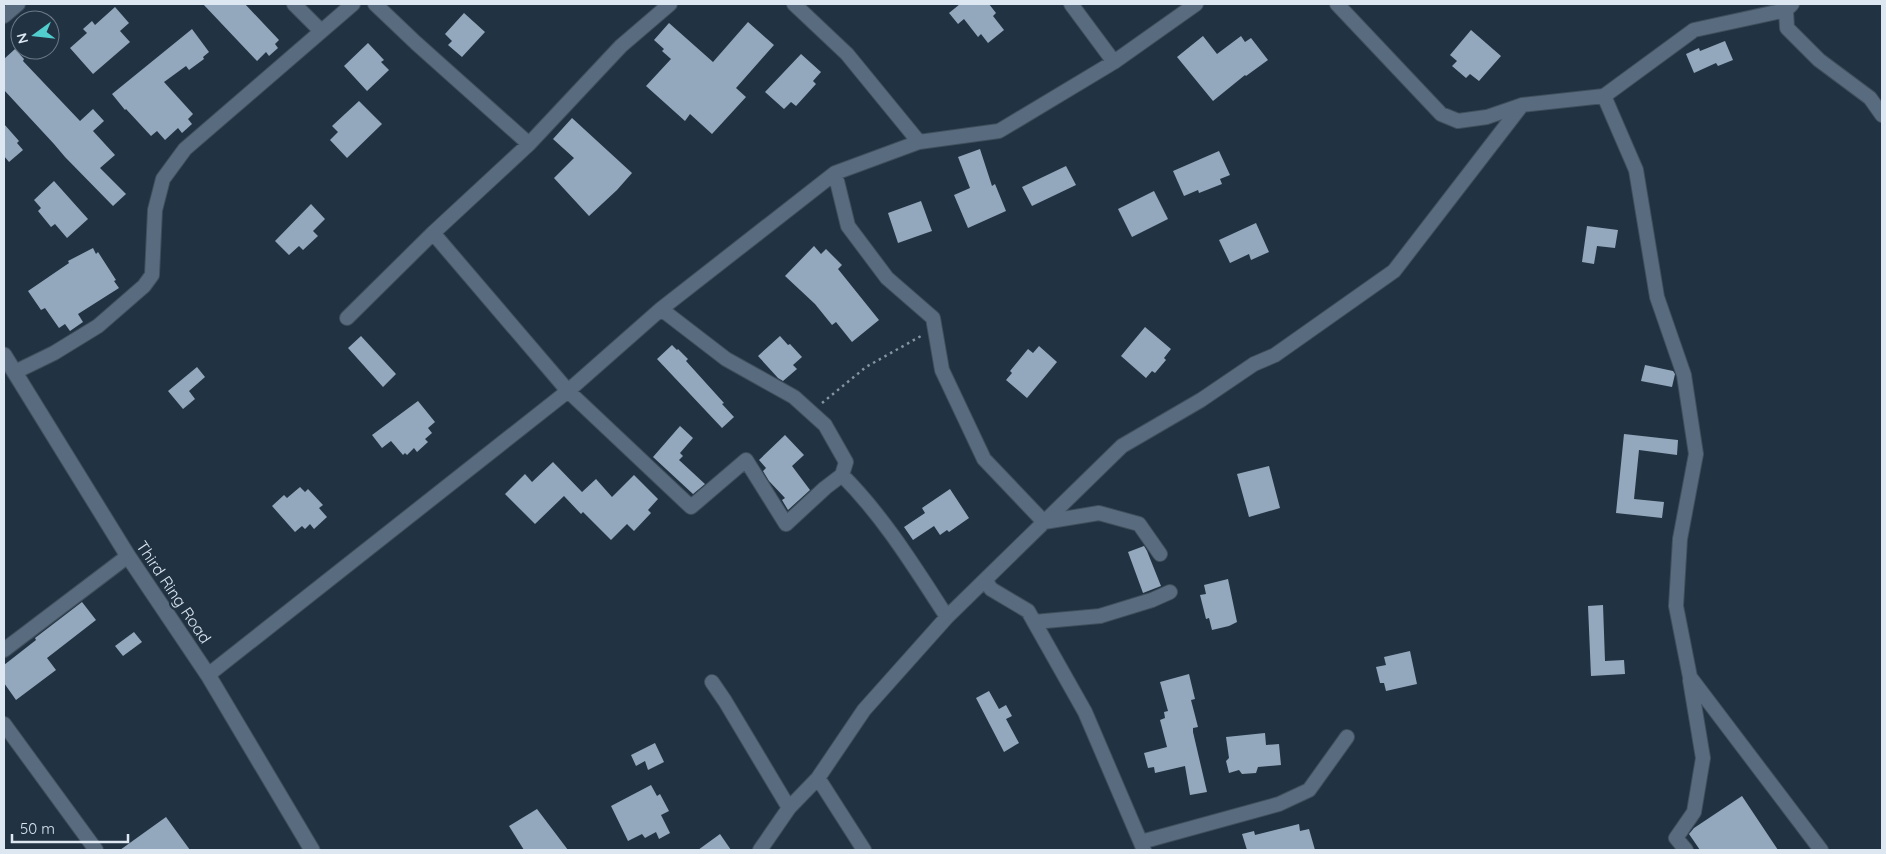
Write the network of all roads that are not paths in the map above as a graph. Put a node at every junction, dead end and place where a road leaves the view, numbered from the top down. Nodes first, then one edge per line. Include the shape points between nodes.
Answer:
1 (18, 4) edge
2 (294, 4) edge
3 (353, 4) edge
4 (375, 4) edge
5 (670, 4) edge
6 (794, 4) edge
7 (1071, 4) edge
8 (1196, 4) edge
9 (1337, 4) edge
10 (1789, 7) edge
11 (4, 16) edge
12 (322, 31) junction
13 (1114, 62) junction
14 (1604, 96) junction
15 (1522, 105) junction
16 (1882, 115) edge
17 (919, 142) junction
18 (529, 144) junction
19 (835, 173) junction
20 (433, 233) junction
21 (661, 309) junction
22 (347, 318) dead end
23 (4, 355) edge
24 (15, 372) junction
25 (568, 391) junction
26 (842, 476) junction
27 (1044, 522) junction
28 (1160, 554) dead end
29 (128, 556) junction
30 (986, 581) junction
31 (1170, 592) dead end
32 (947, 616) junction
33 (1034, 622) junction
34 (4, 650) edge
35 (208, 675) junction
36 (1690, 677) junction
37 (712, 682) dead end
38 (4, 724) edge
39 (1347, 737) dead end
40 (818, 778) junction
41 (789, 808) junction
42 (1143, 846) edge
43 (96, 850) edge
44 (312, 850) edge
45 (760, 850) edge
46 (864, 850) edge
47 (1686, 850) edge
48 (1821, 850) edge

1 - 11 street
2 - 12 street
3 - 12 street
4 - 18 street
5 - 18 street via 621,46
6 - 17 street via 847,54
7 - 13 street
8 - 13 street
9 - 15 street via 1441,114 1458,121 1487,117
10 - 14 street via 1694,30
10 - 16 street via 1787,28 1819,60 1870,98
12 - 24 street via 185,149 163,179 155,210 152,275 144,286 98,326
13 - 17 street via 999,131
14 - 15 street
14 - 36 street via 1636,170 1657,297 1684,375 1696,454 1680,540 1676,606
15 - 27 street via 1394,271 1276,355 1254,364 1201,400 1122,446
17 - 19 street
18 - 20 street
19 - 21 street
19 - 27 street via 848,226 887,278 933,318 942,370 984,459
20 - 22 street
20 - 25 street
21 - 25 street
21 - 26 street via 726,359 794,397 825,425 846,462
23 - 24 street, Third Ring Road
24 - 29 street, Third Ring Road
25 - 26 street via 691,507 746,460 786,524
25 - 35 street
26 - 32 street via 892,534
27 - 28 street via 1099,513 1139,524
27 - 30 street
29 - 34 street
29 - 35 street, Third Ring Road
30 - 32 street
30 - 33 street via 991,589 1028,611
31 - 33 street via 1100,616
32 - 40 street via 864,710
33 - 42 street via 1085,712
35 - 44 street, Third Ring Road
36 - 47 street via 1703,758 1694,812 1676,838
36 - 48 street
37 - 41 street
38 - 43 street
39 - 42 street via 1309,790 1279,804
40 - 41 street
40 - 46 street
41 - 45 street

